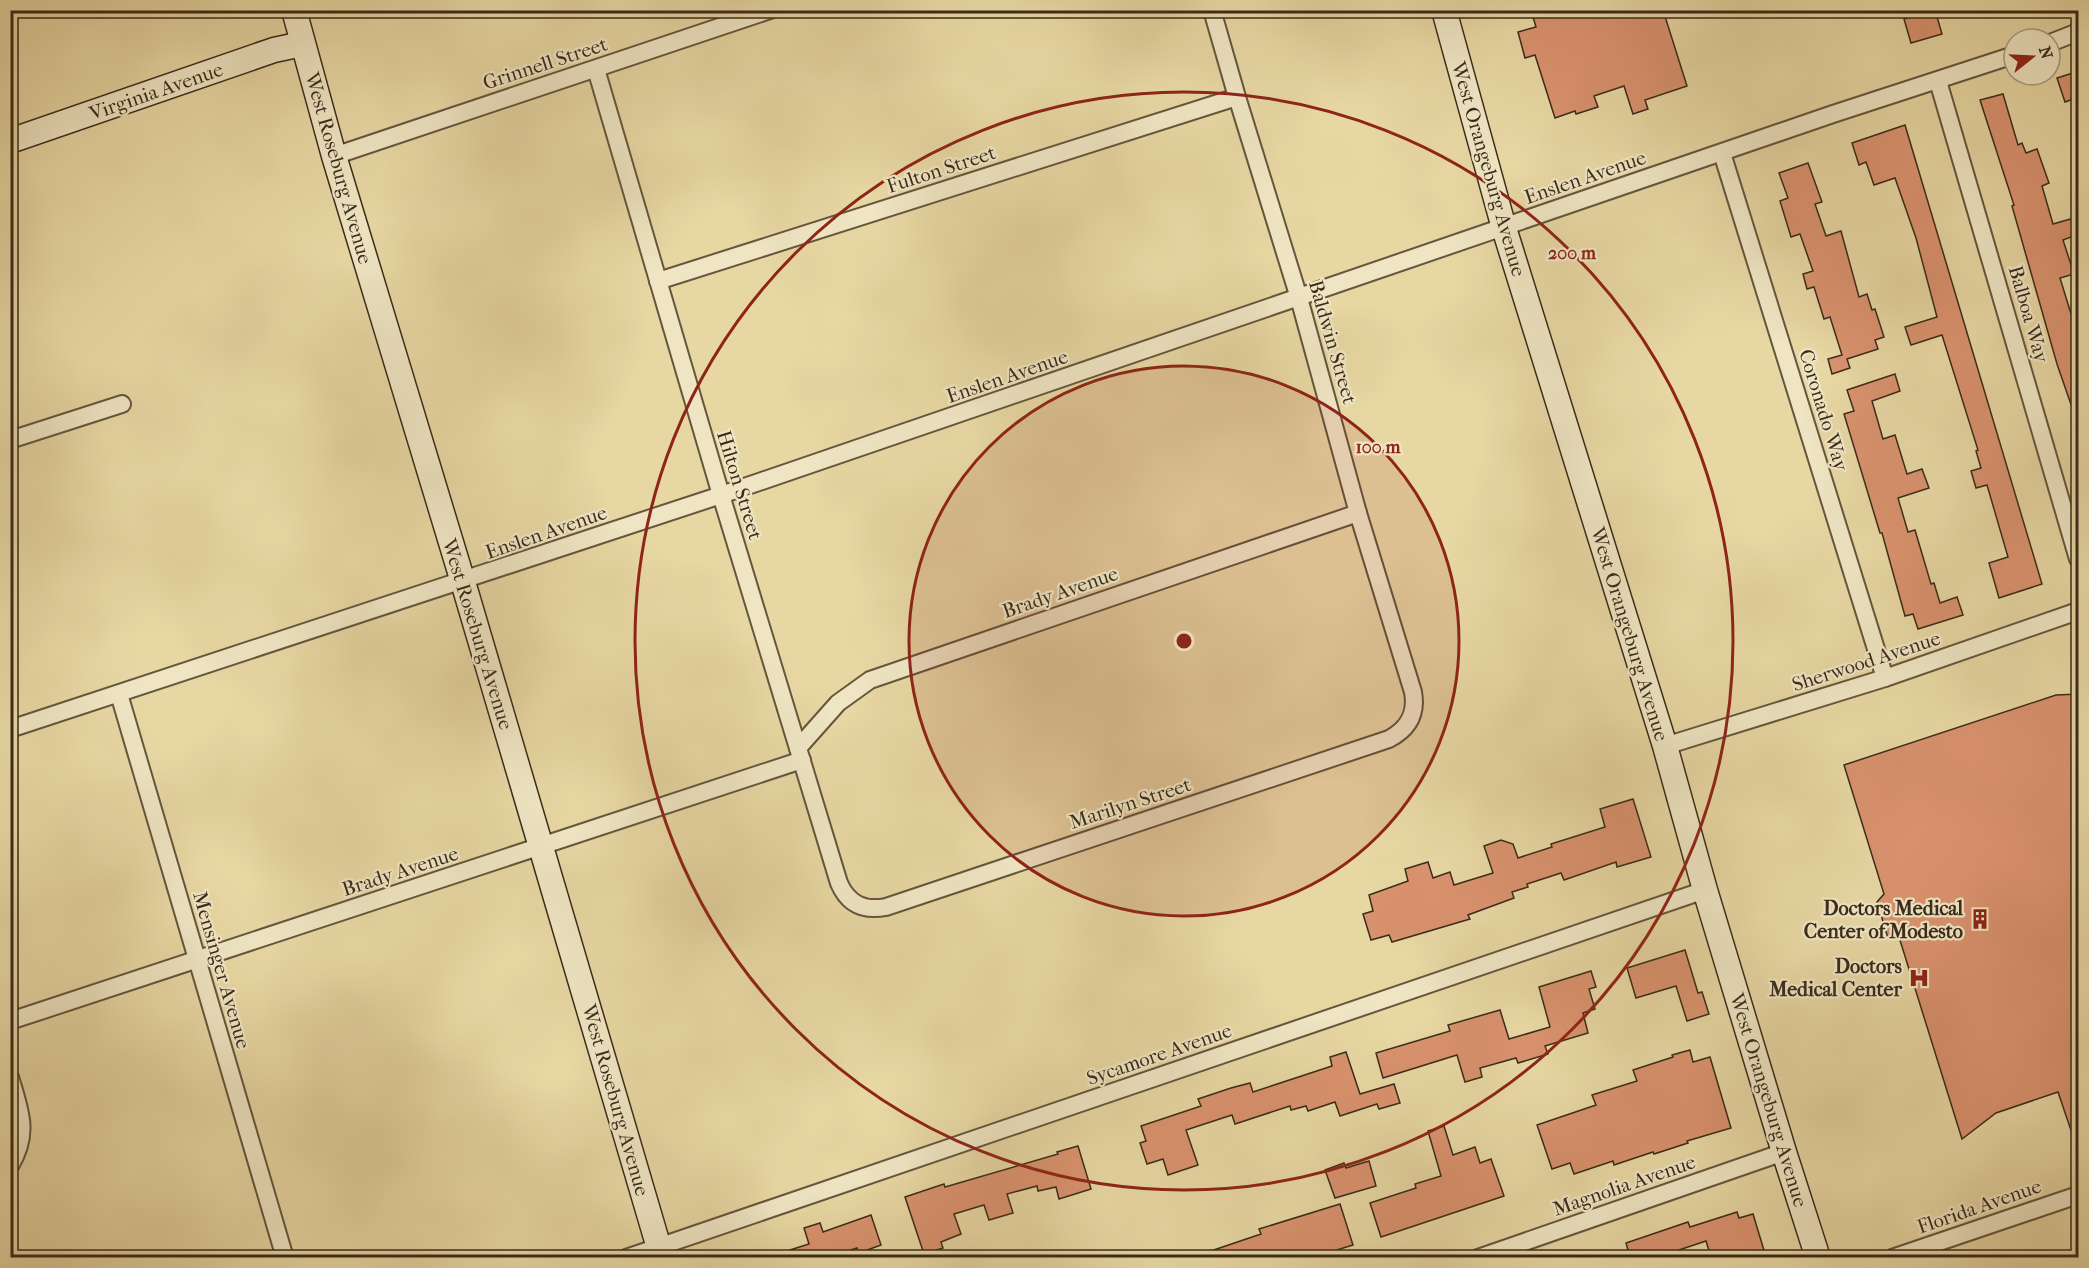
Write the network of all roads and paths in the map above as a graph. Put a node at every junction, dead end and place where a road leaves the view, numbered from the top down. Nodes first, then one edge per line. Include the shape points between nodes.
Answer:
1 (294, 10) edge
2 (770, 10) edge
3 (1212, 10) edge
4 (1444, 10) edge
5 (2079, 32) edge
6 (2062, 38) edge
7 (302, 44) junction
8 (2002, 59) edge
9 (596, 69) junction
10 (1938, 81) junction
11 (1237, 97) junction
12 (10, 141) edge
13 (1722, 153) junction
14 (334, 156) junction
15 (1504, 228) junction
16 (658, 281) junction
17 (1299, 298) junction
18 (122, 404) dead end
19 (10, 440) edge
20 (721, 495) junction
21 (1358, 513) junction
22 (2079, 559) edge
23 (463, 582) junction
24 (2079, 611) edge
25 (1885, 678) junction
26 (119, 694) junction
27 (1411, 721) joint
28 (10, 729) edge
29 (1665, 746) junction
30 (800, 754) junction
31 (541, 848) junction
32 (1706, 890) junction
33 (857, 905) joint
34 (197, 959) junction
35 (10, 1021) edge
36 (10, 1077) edge
37 (1784, 1152) junction
38 (10, 1166) edge
39 (2079, 1195) edge
40 (1523, 1250) edge
41 (661, 1252) edge
42 (285, 1257) edge
43 (626, 1257) edge
44 (1478, 1257) edge
45 (1818, 1257) edge
46 (1892, 1257) edge

1 - 7 street, West Roseburg Avenue
2 - 9 street, Grinnell Street
3 - 11 street, Baldwin Street
4 - 15 street, West Orangeburg Avenue
5 - 6 street
7 - 12 street, Virginia Avenue via 274,50
7 - 14 street, West Roseburg Avenue
8 - 10 street, Enslen Avenue
9 - 14 street, Grinnell Street
9 - 16 street, Hilton Street
10 - 13 street, Enslen Avenue
10 - 22 street, Balboa Way
11 - 16 street, Fulton Street
11 - 17 street, Baldwin Street
13 - 15 street, Enslen Avenue
13 - 25 street, Coronado Way
14 - 23 street, West Roseburg Avenue
15 - 17 street, Enslen Avenue
15 - 29 street, West Orangeburg Avenue
16 - 20 street, Hilton Street
17 - 20 street, Enslen Avenue
17 - 21 street, Baldwin Street
18 - 19 street
20 - 23 street, Enslen Avenue
20 - 30 street, Hilton Street
21 - 27 street, Baldwin Street via 1413,692
21 - 30 street, Brady Avenue via 870,680 838,703
23 - 26 street, Enslen Avenue
23 - 31 street, West Roseburg Avenue
24 - 25 street, Sherwood Avenue
25 - 29 street, Sherwood Avenue
26 - 28 street, Enslen Avenue
26 - 34 street, Mensinger Avenue
27 - 33 street, Marilyn Street via 1389,739 930,892 874,909
29 - 32 street, West Orangeburg Avenue
30 - 31 street, Brady Avenue
30 - 33 street, Hilton Street via 838,883
31 - 34 street, Brady Avenue
31 - 41 street, West Roseburg Avenue
32 - 37 street, West Orangeburg Avenue
32 - 41 street, Sycamore Avenue
34 - 35 street, Brady Avenue
34 - 42 street, Mensinger Avenue
36 - 38 street via 23,1127 18,1153
37 - 40 street, Magnolia Avenue
37 - 45 street, West Orangeburg Avenue
39 - 46 street, Florida Avenue
40 - 44 street, Magnolia Avenue
41 - 43 street, Sycamore Avenue

